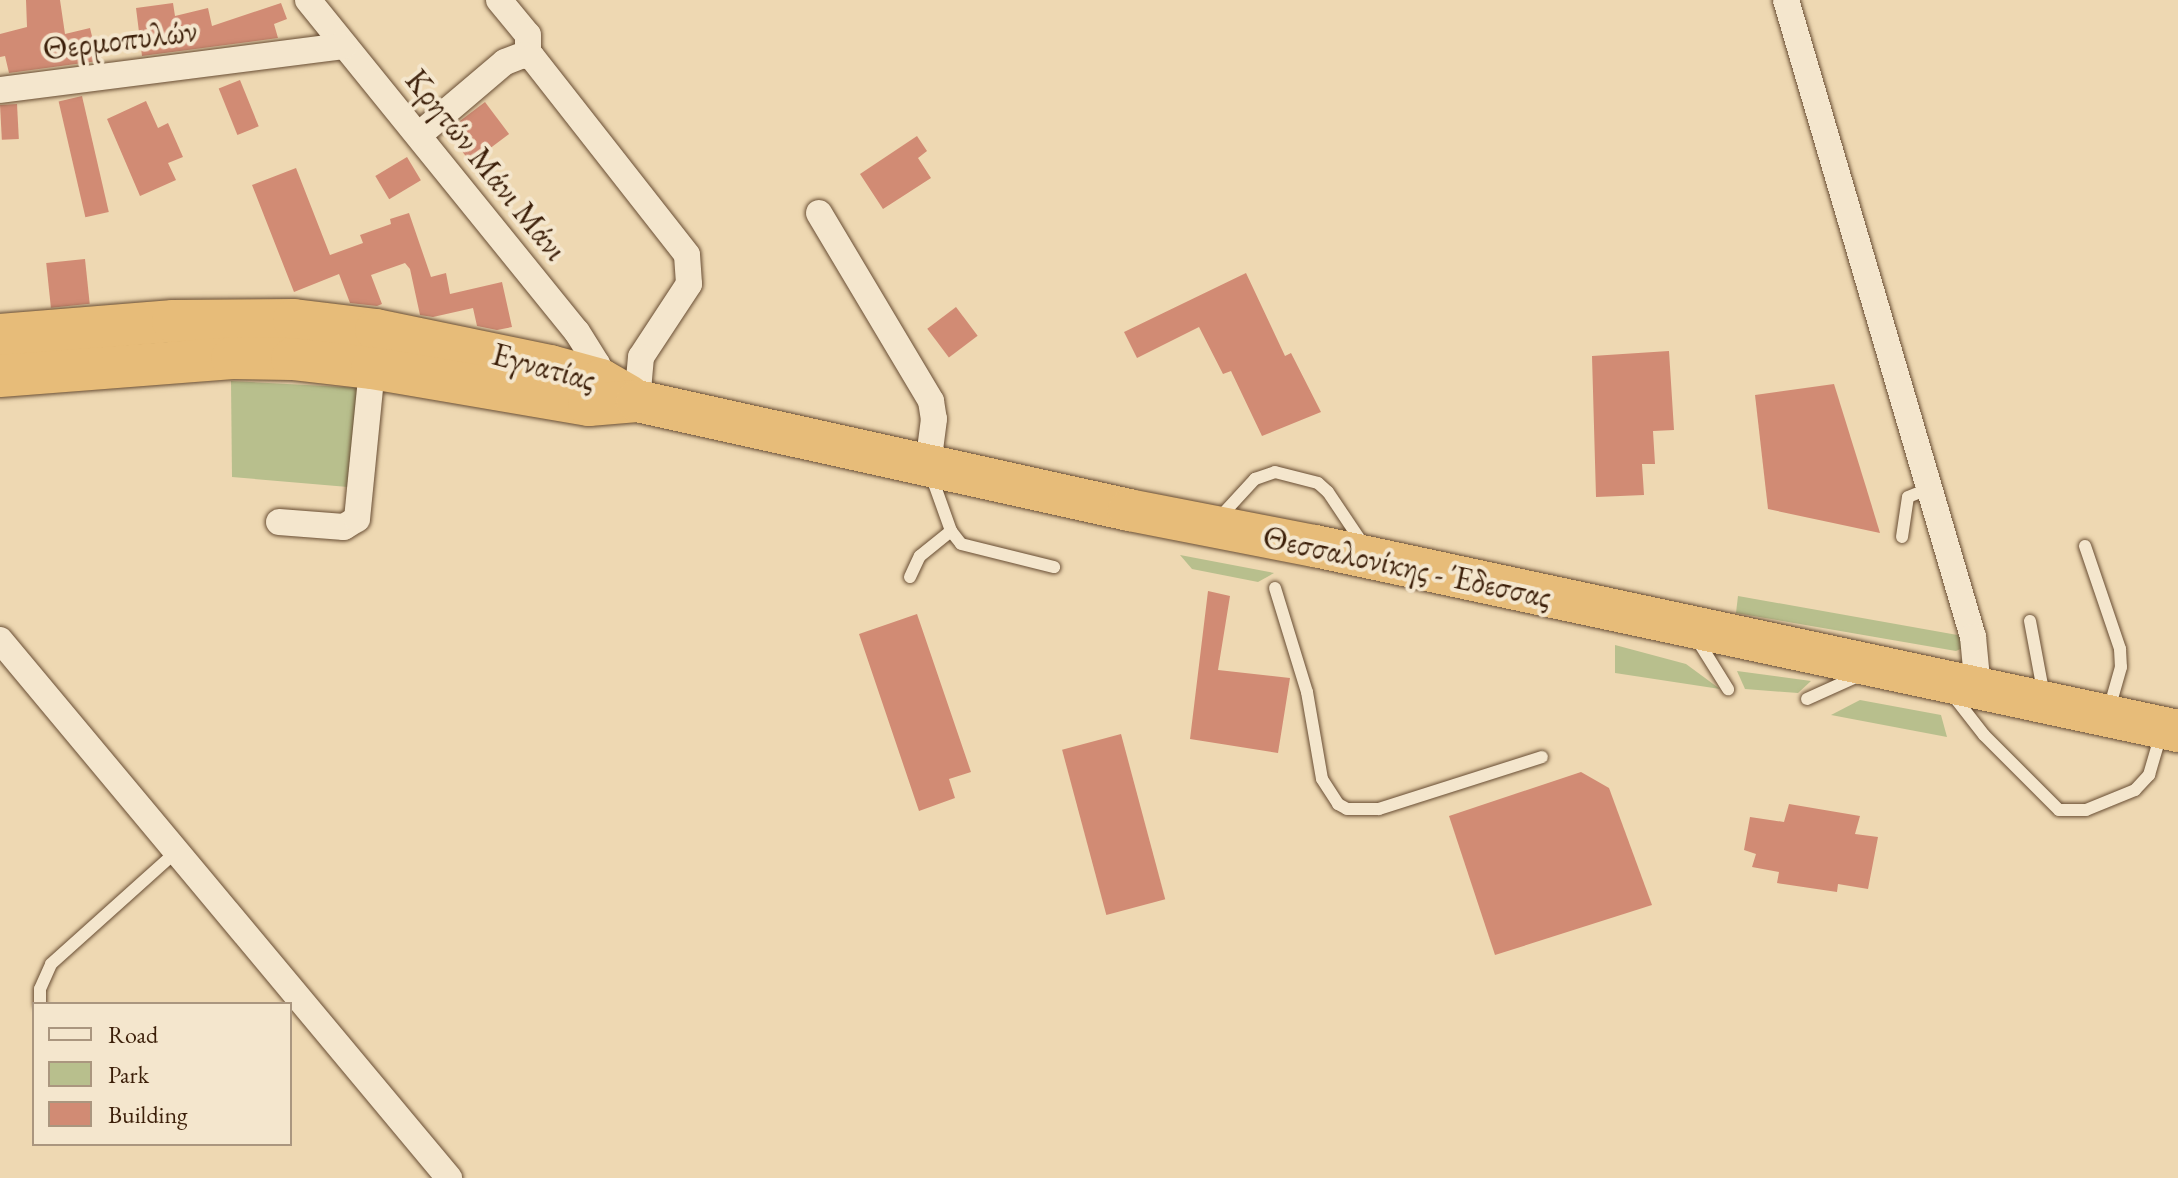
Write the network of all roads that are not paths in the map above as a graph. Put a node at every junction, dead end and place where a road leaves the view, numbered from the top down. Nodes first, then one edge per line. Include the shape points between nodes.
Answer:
1 (308, 0) edge
2 (499, 0) edge
3 (1786, 0) edge
4 (344, 46) junction
5 (528, 56) junction
6 (0, 90) edge
7 (420, 134) junction
8 (819, 213) dead end
9 (564, 315) junction
10 (0, 335) edge
11 (550, 366) junction
12 (372, 368) junction
13 (0, 376) edge
14 (601, 380) junction
15 (637, 401) junction
16 (928, 465) junction
17 (1928, 489) junction
18 (279, 522) dead end
19 (1212, 526) junction
20 (951, 531) junction
21 (1902, 537) dead end
22 (2085, 546) dead end
23 (1374, 559) junction
24 (1054, 567) dead end
25 (910, 577) dead end
26 (1275, 588) dead end
27 (2030, 621) dead end
28 (1689, 628) junction
29 (0, 640) edge
30 (1878, 670) junction
31 (1960, 686) junction
32 (1728, 689) dead end
33 (1807, 699) dead end
34 (2045, 703) junction
35 (2107, 716) junction
36 (2170, 729) edge
37 (1542, 757) dead end
38 (177, 851) junction
39 (40, 1002) edge
40 (449, 1178) edge

1 - 4 street, Κρητών Μάνι Μάνι
2 - 5 street via 528,35
3 - 17 street
4 - 6 street, Θερμοπυλών
4 - 7 street, Κρητών Μάνι Μάνι
5 - 7 street via 505,62
5 - 15 street via 687,255 689,284 641,357
7 - 9 street, Κρητών Μάνι Μάνι
8 - 16 street via 931,401
9 - 11 street
9 - 14 street, Κρητών Μάνι Μάνι via 597,364
10 - 11 highway, Εγνατίας via 173,321 294,320 376,330
11 - 14 highway, Εγνατίας
12 - 13 highway, Εγνατίας via 232,358
12 - 15 highway, Εγνατίας via 589,405
12 - 18 street via 357,519 344,527
14 - 15 highway, Εγνατίας
15 - 16 highway, Θεσσαλονίκης - Έδεσσας
16 - 19 highway, Θεσσαλονίκης - Έδεσσας
16 - 20 lane
17 - 21 lane via 1908,497
17 - 31 street via 1976,650
19 - 23 highway, Θεσσαλονίκης - Έδεσσας
19 - 23 lane via 1255,479 1275,472 1318,483
20 - 24 lane via 961,544
20 - 25 lane via 920,556
22 - 35 lane via 2120,649 2121,667
23 - 28 highway, Θεσσαλονίκης - Έδεσσας
26 - 37 lane via 1307,692 1322,779 1338,804 1360,811 1379,809
27 - 34 lane
28 - 30 highway, Θεσσαλονίκης - Έδεσσας
28 - 32 lane
29 - 38 street
30 - 31 highway, Θεσσαλονίκης - Έδεσσας
30 - 33 lane
31 - 34 highway, Θεσσαλονίκης - Έδεσσας
31 - 36 lane via 1984,735 2059,810 2086,810 2135,790 2149,775
34 - 35 highway, Θεσσαλονίκης - Έδεσσας
35 - 36 highway, Θεσσαλονίκης - Έδεσσας
38 - 39 lane via 51,964
38 - 40 street

